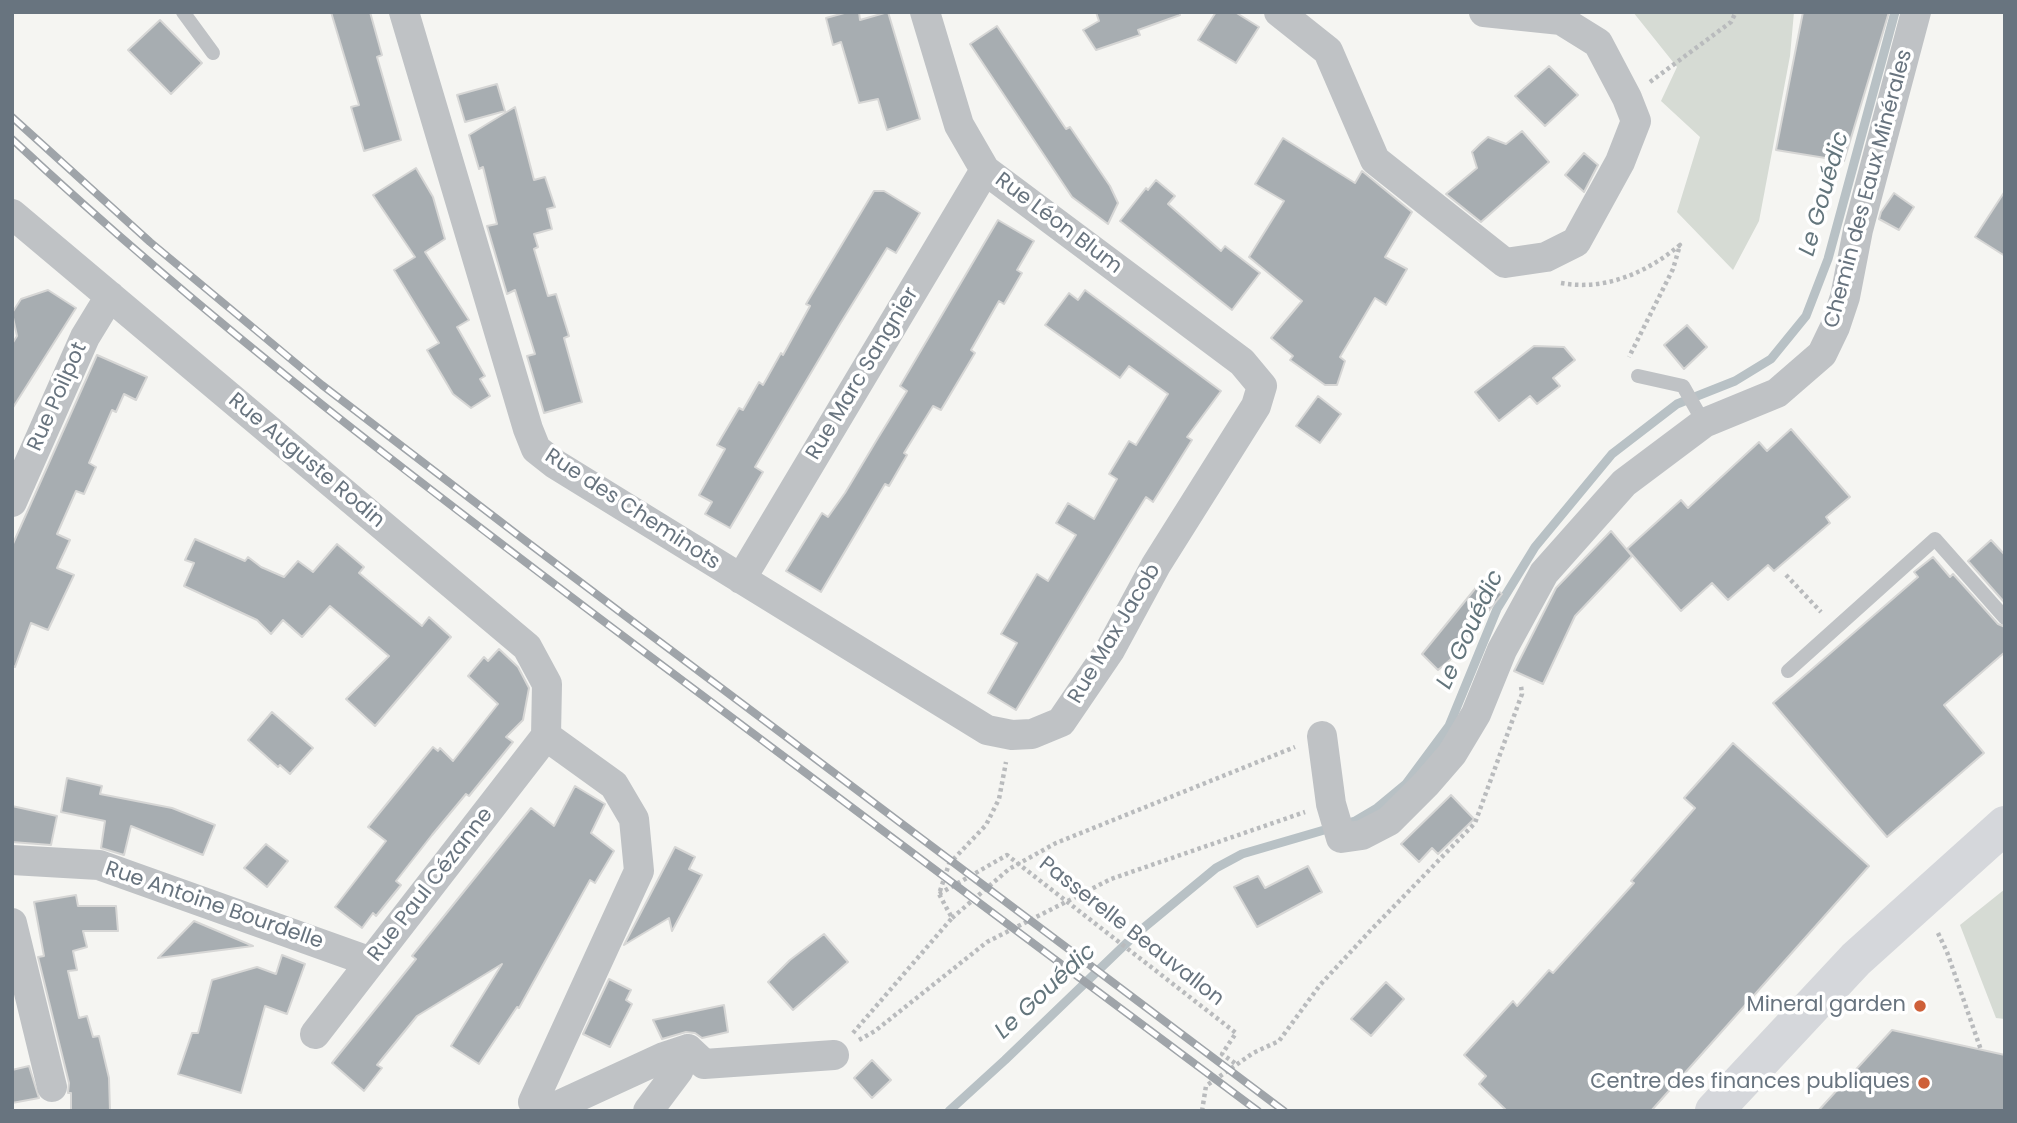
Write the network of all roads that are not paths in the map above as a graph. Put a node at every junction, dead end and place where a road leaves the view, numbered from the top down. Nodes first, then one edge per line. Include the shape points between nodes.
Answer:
1 (183, 12) edge
2 (404, 12) edge
3 (1279, 12) edge
4 (1484, 12) edge
5 (1916, 12) edge
6 (933, 14) edge
7 (214, 54) dead end
8 (985, 170) junction
9 (12, 214) edge
10 (110, 296) junction
11 (1638, 376) road end
12 (1262, 386) joint
13 (1702, 420) junction
14 (12, 502) edge
15 (741, 579) junction
16 (2005, 618) edge
17 (1788, 671) dead end
18 (1012, 735) joint
19 (546, 736) junction
20 (1322, 736) road end
21 (2005, 825) edge
22 (12, 860) edge
23 (12, 923) edge
24 (371, 962) junction
25 (315, 1034) dead end
26 (688, 1049) junction
27 (834, 1055) road end
28 (52, 1087) dead end
29 (648, 1111) edge
30 (1714, 1111) edge

1 - 7 lane
2 - 15 street, Rue des Cheminots via 536,449
3 - 4 street via 1328,51 1376,160 1505,263 1546,257 1576,242 1620,162 1636,121 1598,43 1561,20
5 - 13 street, Chemin des Eaux Minérales via 1858,230 1845,297 1822,354 1777,393
6 - 8 street, Rue Léon Blum via 959,125
8 - 12 street, Rue Léon Blum via 1242,362
8 - 15 street, Rue Marc Sangnier
9 - 10 street, Rue Auguste Rodin
10 - 14 street, Rue Poilpot via 85,337
10 - 19 street, Rue Auguste Rodin via 527,647 547,684
11 - 13 lane via 1683,386
12 - 18 street, Rue Max Jacob via 1256,406 1156,565 1110,650 1061,722 1032,734
13 - 20 street, Chemin des Eaux Minérales via 1625,484 1544,573 1502,650 1476,714 1451,754 1389,821 1362,835 1341,838 1331,805
15 - 18 street, Rue des Cheminots via 986,730
16 - 17 lane via 1935,539
19 - 24 street, Rue Paul Cézanne
19 - 26 street via 614,785 634,819 639,871 533,1102 551,1109
21 - 30 main road via 1856,959
22 - 24 street, Rue Antoine Bourdelle via 99,865
23 - 28 street
24 - 25 street, Rue Paul Cézanne
26 - 27 street via 704,1064
26 - 29 street via 678,1071

